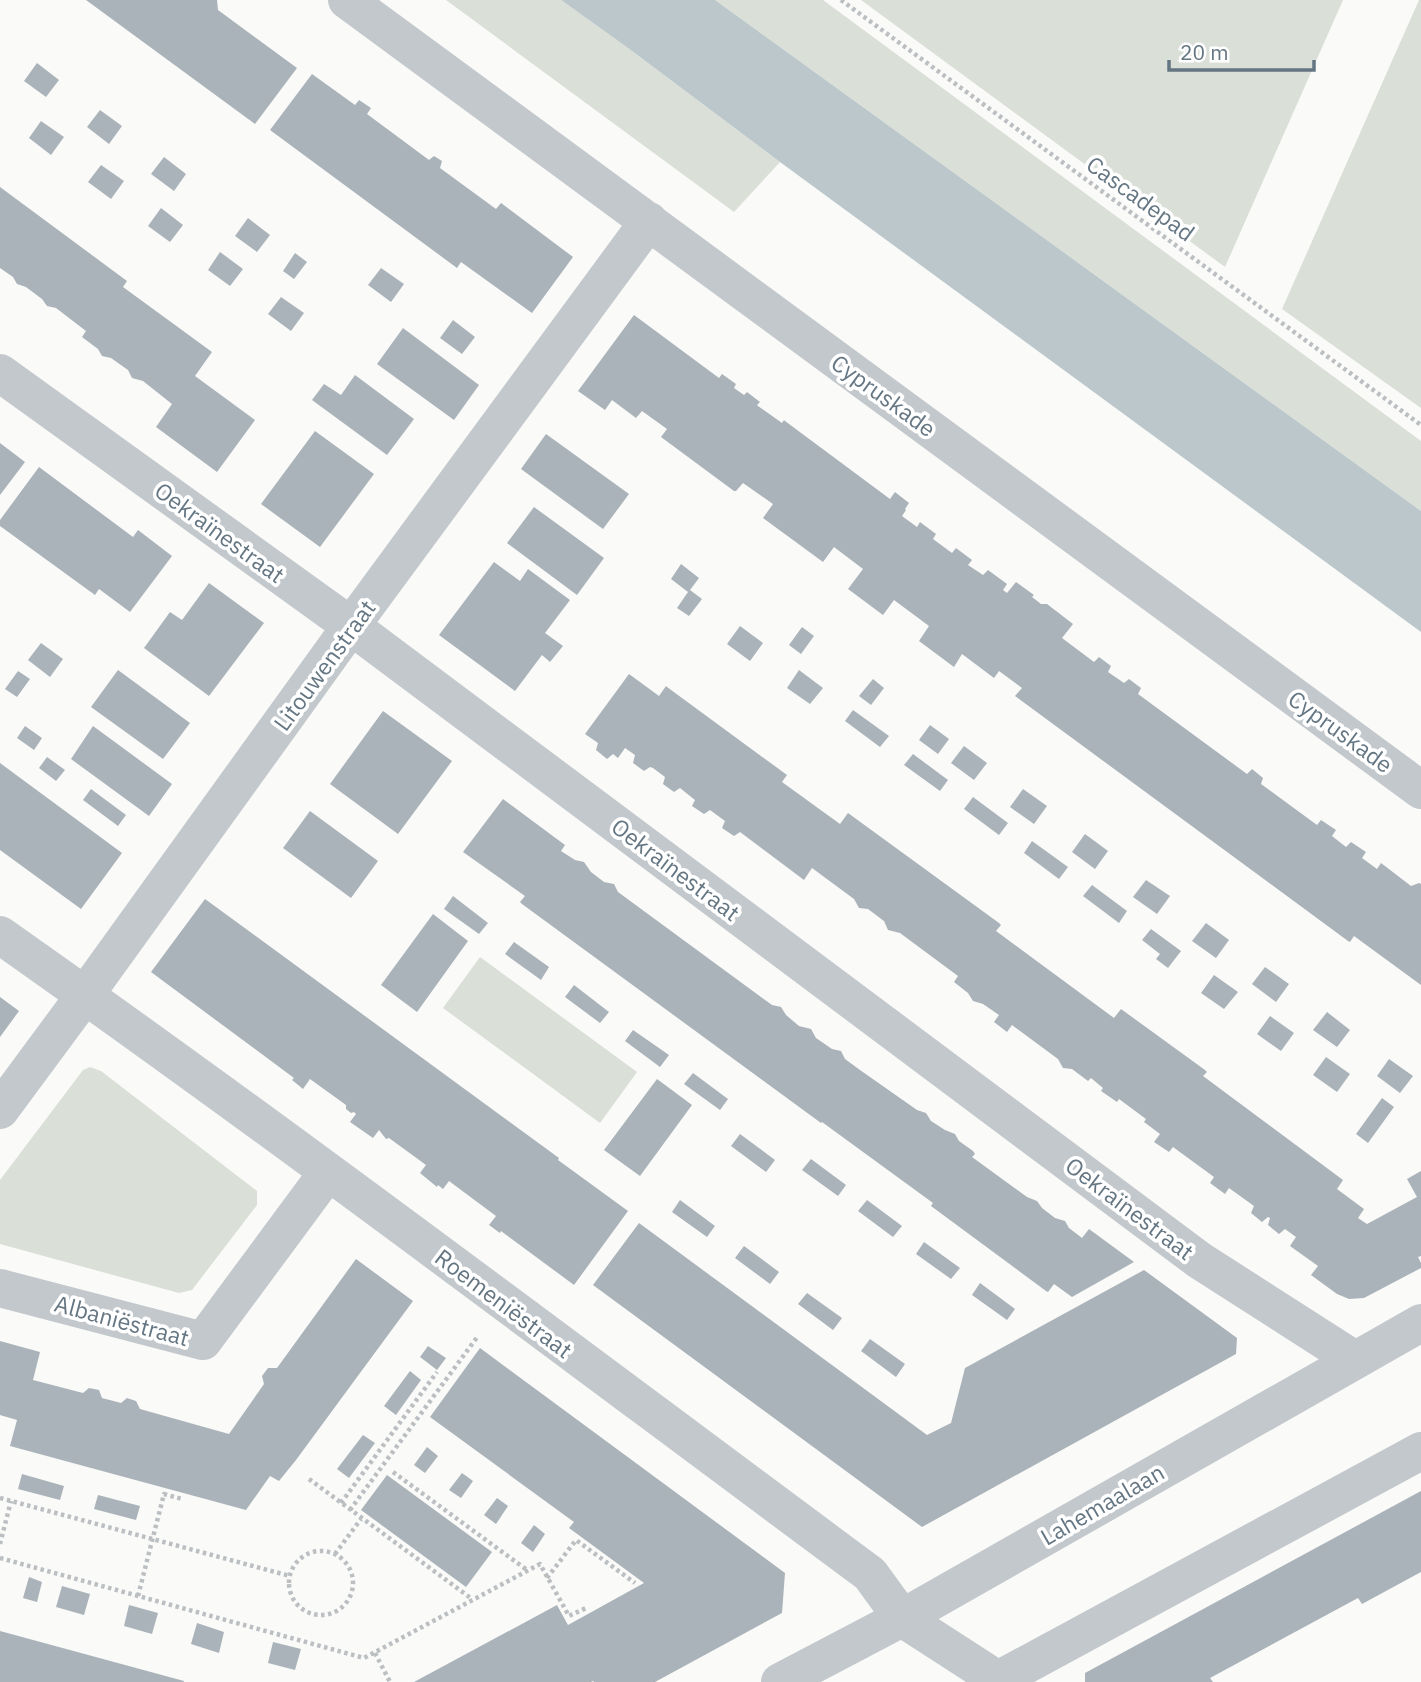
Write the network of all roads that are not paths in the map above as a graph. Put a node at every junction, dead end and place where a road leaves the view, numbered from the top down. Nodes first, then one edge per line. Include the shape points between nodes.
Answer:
1 (347, 0) edge
2 (649, 221) junction
3 (0, 373) edge
4 (351, 626) junction
5 (1421, 790) edge
6 (0, 935) edge
7 (85, 995) junction
8 (0, 1110) edge
9 (328, 1172) junction
10 (0, 1288) edge
11 (1421, 1323) edge
12 (1355, 1360) junction
13 (1421, 1451) edge
14 (902, 1618) junction
15 (999, 1681) edge
16 (780, 1682) edge

1 - 2 street, Cypruskade
2 - 4 street, Litouwenstraat
2 - 5 street, Cypruskade
3 - 4 street, Oekraïnestraat
4 - 7 street, Litouwenstraat
4 - 12 street, Oekraïnestraat via 1199,1260
6 - 7 street, Roemeniëstraat
7 - 8 street, Litouwenstraat
7 - 9 street, Roemeniëstraat
9 - 10 street, Albaniëstraat via 203,1341
9 - 14 street, Roemeniëstraat via 870,1574
11 - 12 street, Lahemaalaan
12 - 14 street, Lahemaalaan
13 - 15 street
14 - 15 street, Roemeniëstraat
14 - 16 street, Lahemaalaan

